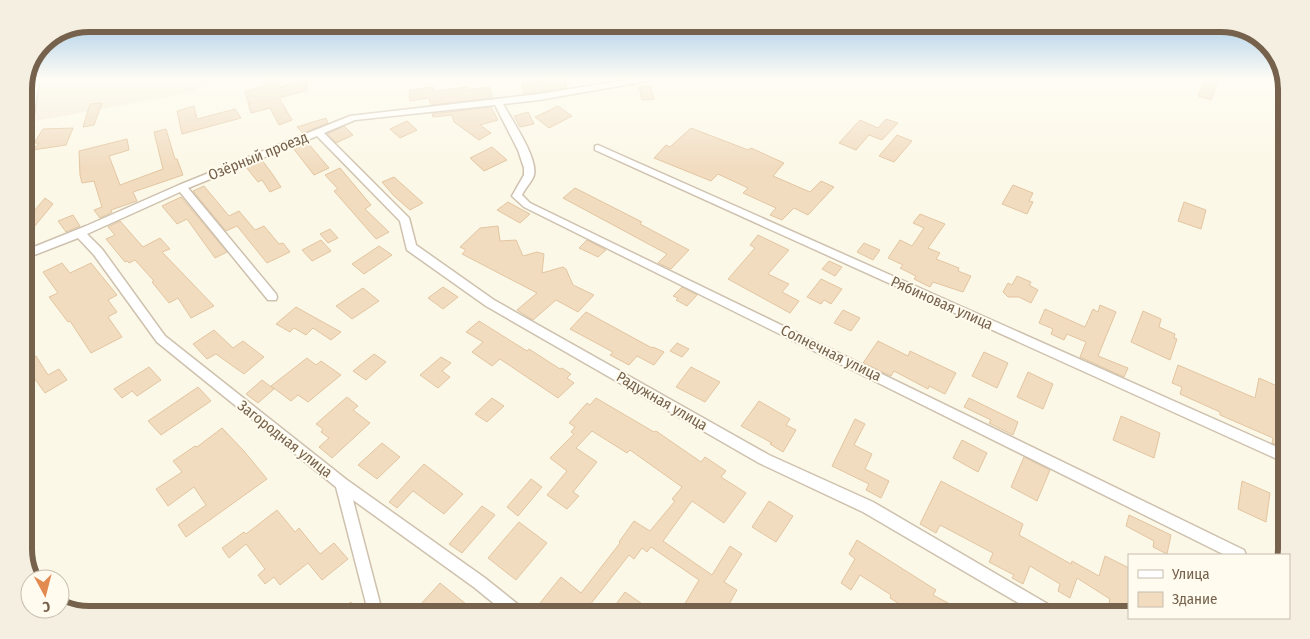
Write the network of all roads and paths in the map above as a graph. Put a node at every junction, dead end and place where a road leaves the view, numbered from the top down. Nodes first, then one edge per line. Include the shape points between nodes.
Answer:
1 (445, 108) edge
2 (501, 108) edge
3 (318, 132) junction
4 (598, 148) dead end
5 (182, 187) junction
6 (80, 232) junction
7 (33, 251) edge
8 (272, 296) dead end
9 (1278, 454) edge
10 (342, 484) junction
11 (1237, 554) edge
12 (374, 606) edge
13 (509, 606) edge
14 (1038, 606) edge

1 - 3 street, Озёрный проезд via 353,118
2 - 11 street, Солнечная улица via 528,163 529,175 519,187 518,196 527,205
3 - 5 street, Озёрный проезд
3 - 14 street, Радужная улица via 405,220 411,247 490,303 764,459 868,507
4 - 9 street, Рябиновая улица
5 - 6 street, Озёрный проезд
5 - 8 street
6 - 7 street, Озёрный проезд
6 - 10 street, Загородная улица via 161,339
10 - 12 street
10 - 13 street, Загородная улица

